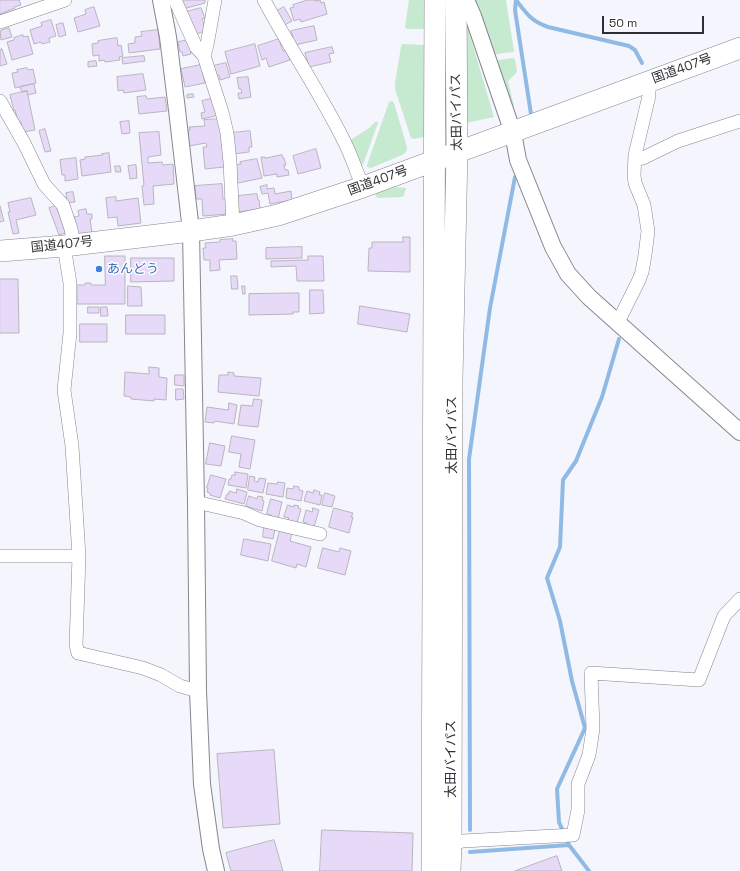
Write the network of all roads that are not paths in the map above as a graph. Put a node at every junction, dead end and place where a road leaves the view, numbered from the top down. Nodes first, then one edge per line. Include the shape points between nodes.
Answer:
1 (65, 0) edge
2 (161, 0) edge
3 (175, 0) edge
4 (215, 0) edge
5 (264, 0) edge
6 (435, 0) edge
7 (456, 0) edge
8 (466, 0) edge
9 (0, 22) edge
10 (740, 48) edge
11 (204, 56) junction
12 (649, 82) junction
13 (0, 101) edge
14 (740, 121) edge
15 (513, 133) junction
16 (457, 152) junction
17 (635, 160) junction
18 (434, 161) junction
19 (363, 187) junction
20 (233, 225) junction
21 (191, 231) junction
22 (69, 245) junction
23 (0, 251) edge
24 (618, 322) junction
25 (740, 432) edge
26 (196, 502) junction
27 (320, 534) dead end
28 (0, 556) edge
29 (78, 556) junction
30 (740, 599) edge
31 (198, 691) junction
32 (451, 844) junction
33 (216, 871) edge
34 (432, 871) edge
35 (450, 871) edge

1 - 9 street
2 - 21 street via 178,110
3 - 11 street via 196,47
4 - 11 street
5 - 19 street via 344,140
6 - 18 highway, 太田バイパス
7 - 16 highway, 太田バイパス
8 - 15 street
10 - 12 highway, 国道407号
11 - 20 street via 227,133
12 - 15 highway, 国道407号
12 - 17 street via 649,96
13 - 22 street via 44,184 63,205 71,229
14 - 17 street via 678,141
15 - 16 highway, 国道407号
15 - 24 street via 518,160 553,247 568,274
16 - 18 highway, 国道407号
16 - 32 highway, 太田バイパス via 452,379
17 - 24 street via 635,183 644,205 648,231 640,280
18 - 19 highway, 国道407号
18 - 34 highway, 太田バイパス
19 - 20 highway, 国道407号 via 278,215
20 - 21 highway, 国道407号
21 - 22 highway, 国道407号
21 - 26 street
22 - 23 highway, 国道407号
22 - 29 street via 70,333 64,390 72,446
24 - 25 street
26 - 27 street
26 - 31 street
28 - 29 street
29 - 31 street via 78,653 143,668 180,686
30 - 32 street via 724,616 699,680 591,673 593,729 589,754 578,784 578,810 573,835 463,840
31 - 33 street via 202,784
32 - 35 highway, 太田バイパス

